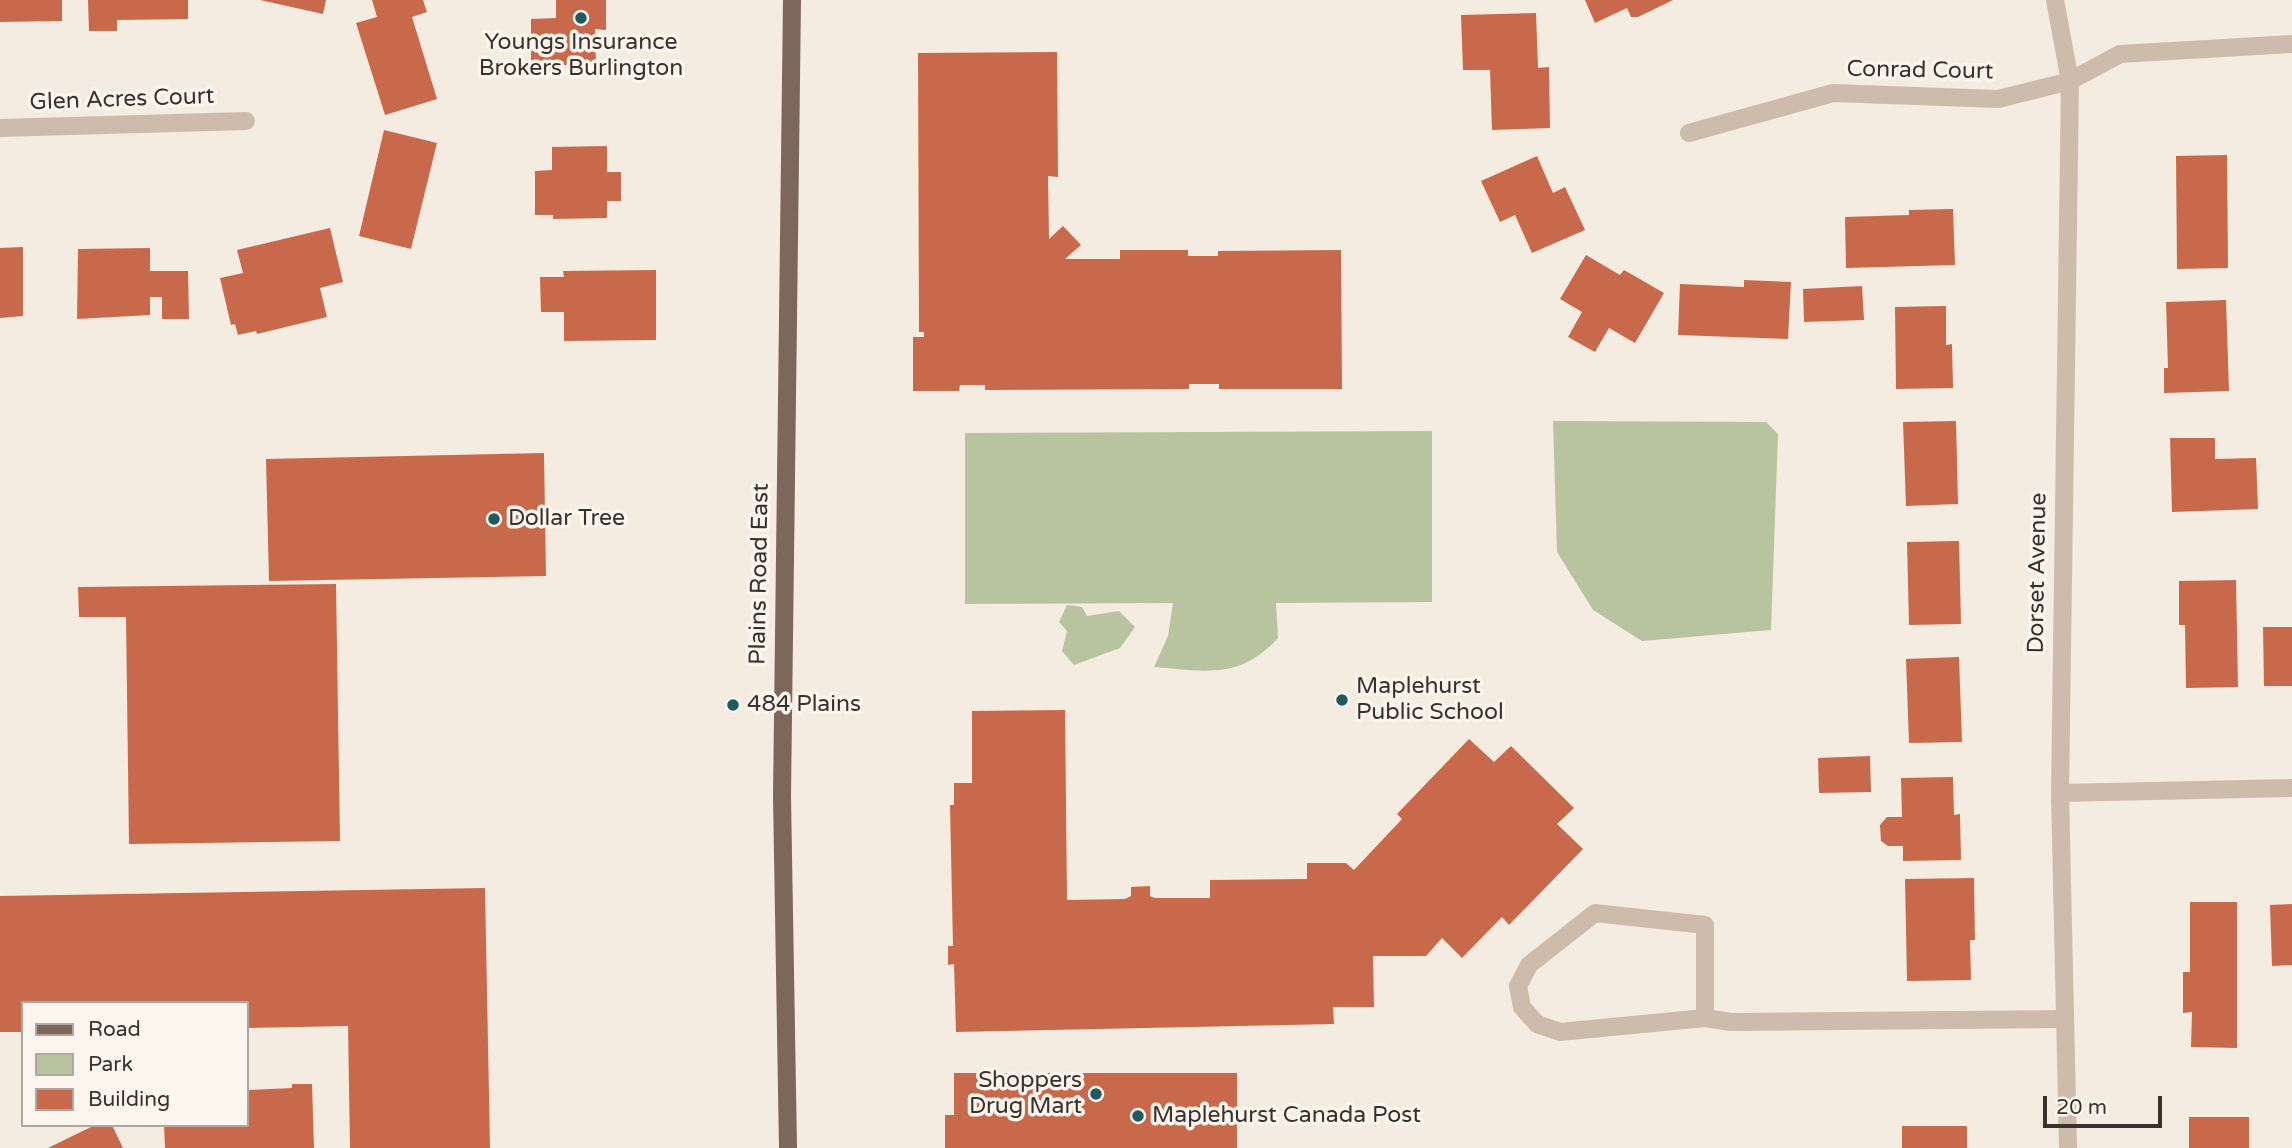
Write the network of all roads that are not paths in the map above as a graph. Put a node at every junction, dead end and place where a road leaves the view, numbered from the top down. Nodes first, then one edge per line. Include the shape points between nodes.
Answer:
1 (792, 0) edge
2 (2055, 0) edge
3 (2292, 44) edge
4 (2070, 81) junction
5 (246, 121) dead end
6 (0, 128) edge
7 (1689, 133) dead end
8 (2292, 788) edge
9 (2060, 793) junction
10 (1705, 1018) junction
11 (2065, 1019) junction
12 (788, 1148) edge
13 (2068, 1148) edge

1 - 12 main road, Plains Road East via 782,782
2 - 4 street, Dorset Avenue
3 - 4 street, Conrad Court via 2120,54
4 - 7 street, Conrad Court via 1998,99 1833,93
4 - 9 street, Dorset Avenue
5 - 6 street, Glen Acres Court
8 - 9 street
9 - 11 street, Dorset Avenue
10 - 10 street via 1705,925 1595,913 1529,965 1518,986 1522,1007 1537,1024 1560,1032
10 - 11 street via 1731,1022
11 - 13 street, Dorset Avenue

